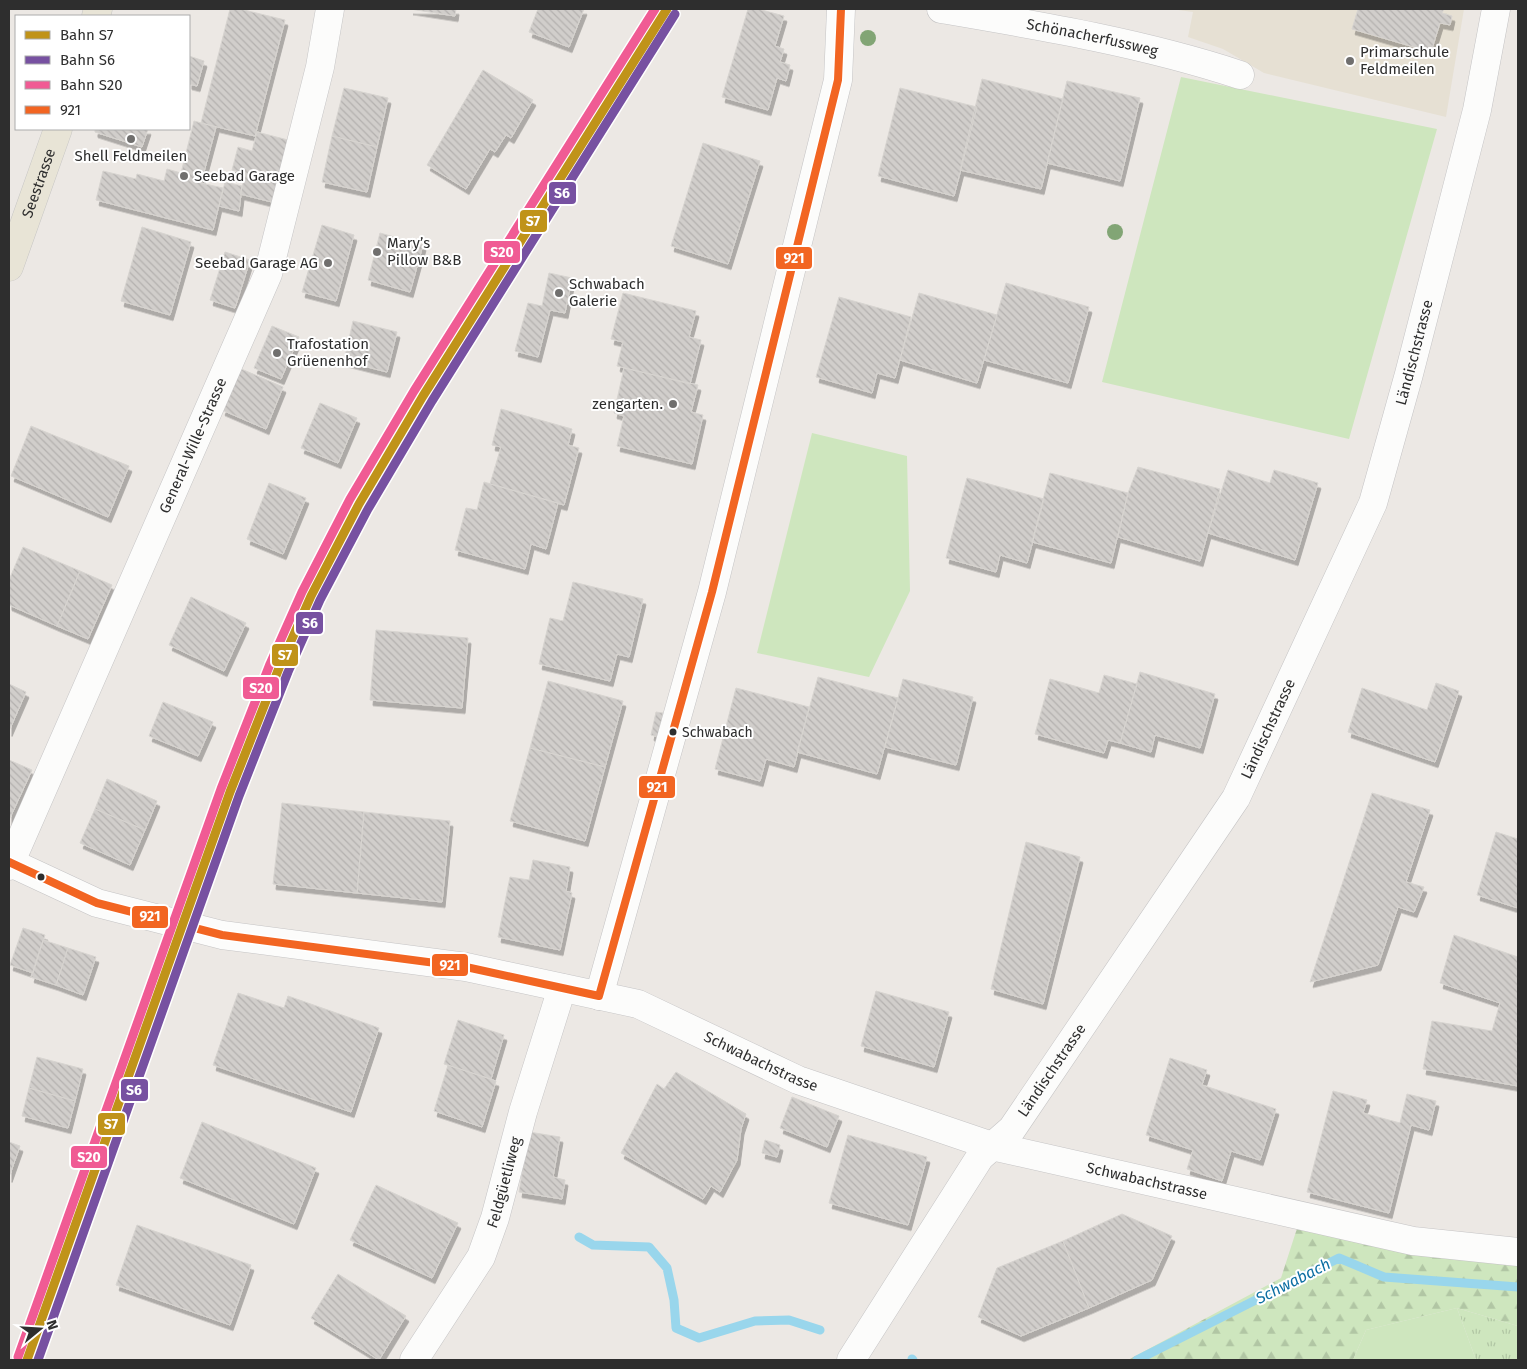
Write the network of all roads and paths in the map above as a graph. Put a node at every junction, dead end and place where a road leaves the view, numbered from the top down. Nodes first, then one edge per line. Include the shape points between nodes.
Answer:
1 (330, 9) edge
2 (842, 9) edge
3 (941, 9) edge
4 (1496, 9) edge
5 (1240, 75) dead end
6 (58, 130) edge
7 (9, 267) edge
8 (9, 864) edge
9 (562, 988) junction
10 (599, 996) junction
11 (992, 1146) junction
12 (1518, 1252) edge
13 (414, 1360) edge
14 (851, 1360) edge

1 - 8 street, General-Wille-Strasse via 320,67 268,274
2 - 10 street via 838,80 827,125 712,592
3 - 5 street, Schönacherfussweg via 1031,24 1197,61
4 - 11 street, Ländischstrasse via 1477,110 1373,504 1236,798 1012,1129
6 - 7 main road, Seestrasse
8 - 9 street, Schwabachstrasse via 98,903 222,935 466,967
9 - 10 street, Schwabachstrasse
9 - 13 street, Feldgüetliweg via 495,1218 480,1257
10 - 11 street, Schwabachstrasse via 638,1004 662,1014 798,1080
11 - 12 street, Schwabachstrasse via 1413,1241
11 - 14 street, Ländischstrasse via 980,1158

